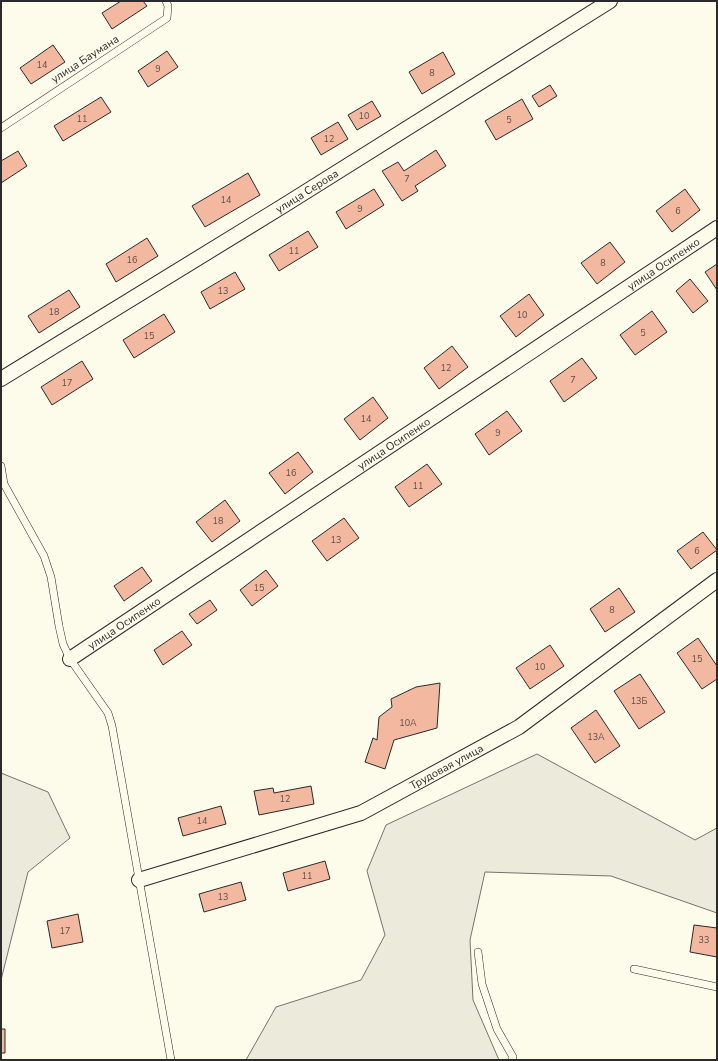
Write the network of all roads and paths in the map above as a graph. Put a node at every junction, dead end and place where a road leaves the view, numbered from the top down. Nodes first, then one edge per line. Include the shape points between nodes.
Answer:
1 (166, 1) edge
2 (610, 1) edge
3 (1, 128) edge
4 (717, 228) edge
5 (1, 379) edge
6 (1, 466) edge
7 (717, 580) edge
8 (70, 659) junction
9 (139, 880) junction
10 (478, 952) dead end
11 (634, 970) dead end
12 (717, 987) edge
13 (171, 1060) edge
14 (512, 1060) edge

1 - 3 lane, улица Баумана via 167,18
2 - 5 street, улица Серова via 290,202
4 - 8 street, улица Осипенко
6 - 8 lane via 4,484 44,556 51,577 63,644
7 - 9 street, Трудовая улица via 519,727 361,813
8 - 9 lane via 108,713
9 - 13 lane
10 - 14 lane via 482,984 497,1029 513,1057
11 - 12 lane

